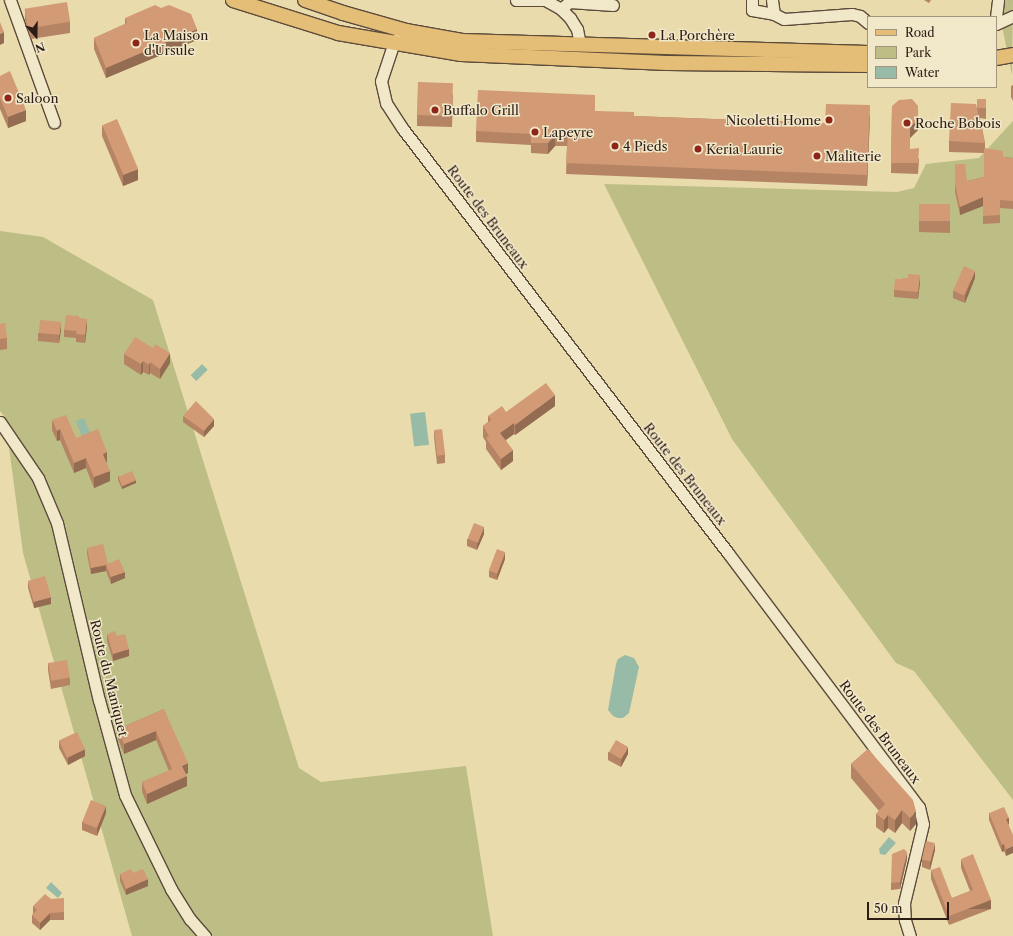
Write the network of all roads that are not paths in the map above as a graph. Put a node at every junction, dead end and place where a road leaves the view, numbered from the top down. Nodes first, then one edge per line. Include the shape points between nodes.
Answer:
1 (10, 0) edge
2 (233, 0) edge
3 (300, 0) edge
4 (516, 0) edge
5 (752, 0) edge
6 (772, 0) edge
7 (998, 0) edge
8 (312, 1) edge
9 (613, 5) dead end
10 (561, 9) junction
11 (774, 14) junction
12 (996, 16) edge
13 (1013, 16) edge
14 (296, 19) junction
15 (867, 22) edge
16 (311, 24) junction
17 (997, 24) edge
18 (406, 31) junction
19 (394, 42) junction
20 (580, 44) junction
21 (867, 53) edge
22 (1013, 56) edge
23 (997, 58) edge
24 (867, 65) edge
25 (54, 122) dead end
26 (0, 422) edge
27 (205, 936) edge
28 (910, 936) edge

1 - 25 street
2 - 14 main road
3 - 14 main road
4 - 10 street via 545,0
5 - 11 street via 752,10
6 - 11 street
7 - 12 street
8 - 16 main road
8 - 18 main road
9 - 10 street via 569,2
10 - 20 street via 577,29
11 - 15 street via 792,20 852,14 860,16
13 - 17 street
14 - 16 main road
16 - 19 main road via 338,32
18 - 19 street
18 - 20 main road via 462,41
19 - 24 main road via 461,54 667,63
19 - 28 street, Route des Bruneaux via 381,81 386,103 403,129 919,807 923,824 904,903 905,920
20 - 21 main road
22 - 23 main road
26 - 27 street, Route du Maniquet via 38,478 57,523 99,700 125,795 171,889 190,919

